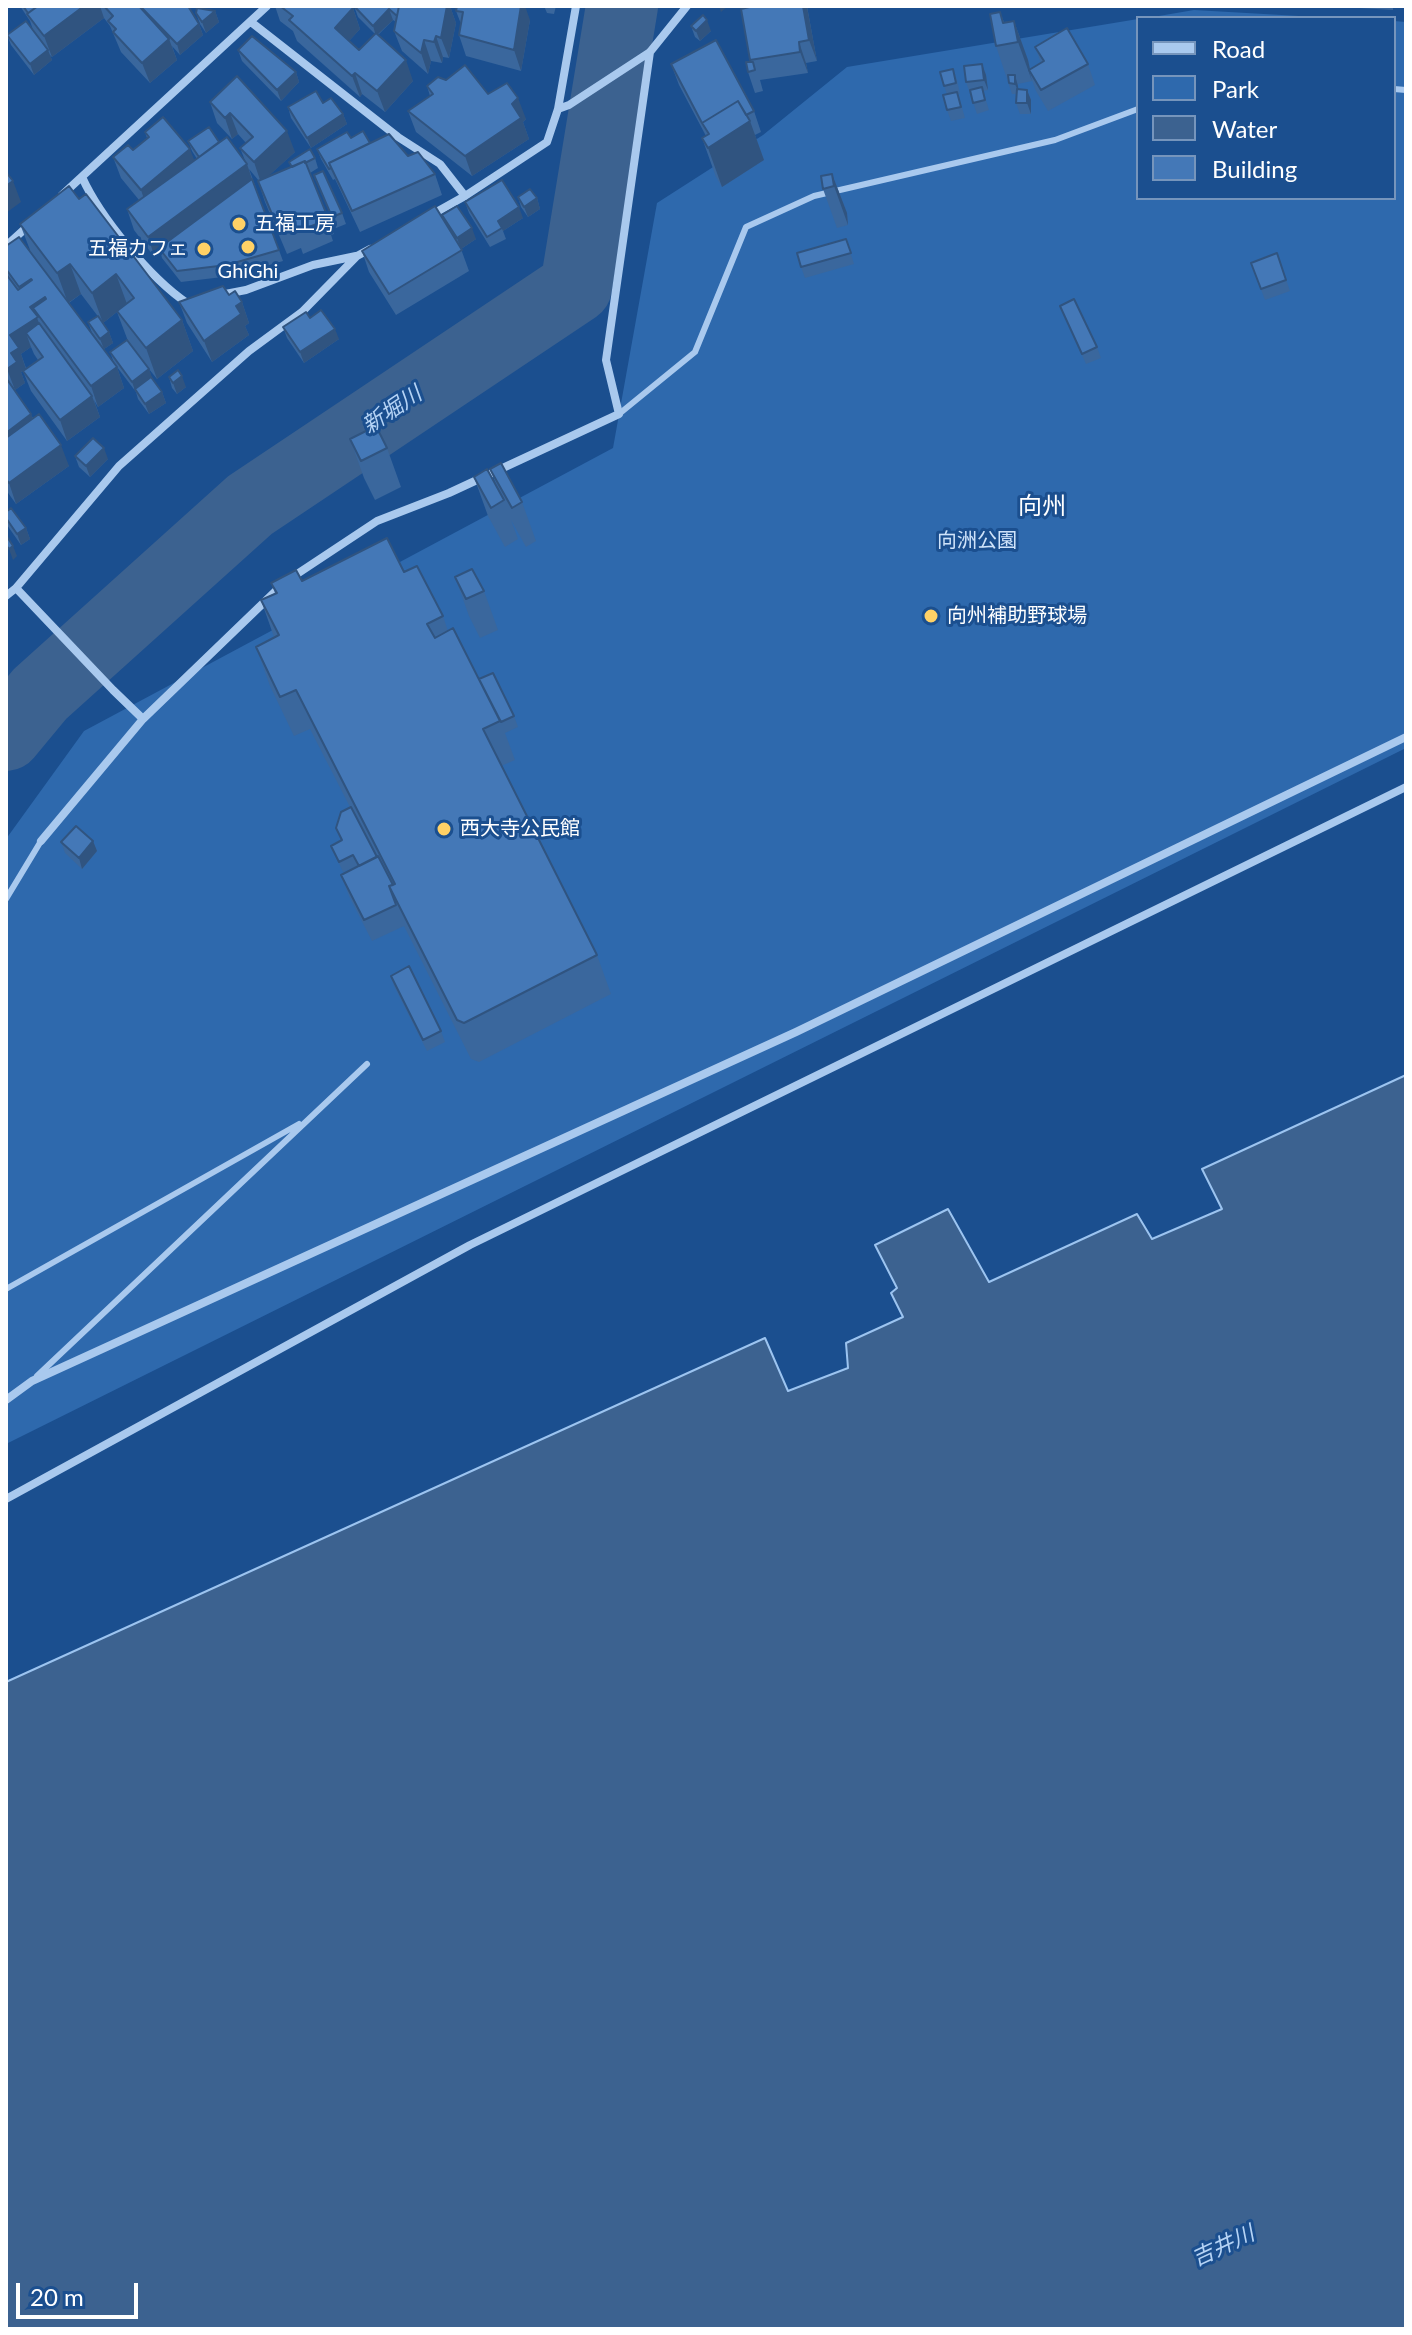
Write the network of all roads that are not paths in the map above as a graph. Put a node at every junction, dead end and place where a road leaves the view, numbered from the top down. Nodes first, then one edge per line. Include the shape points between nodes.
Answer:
1 (267, 6) edge
2 (576, 6) edge
3 (687, 6) edge
4 (251, 22) junction
5 (650, 52) junction
6 (558, 109) junction
7 (1136, 110) edge
8 (82, 177) junction
9 (465, 196) junction
10 (49, 206) edge
11 (38, 216) edge
12 (425, 218) edge
13 (384, 241) edge
14 (6, 246) edge
15 (357, 256) junction
16 (216, 296) edge
17 (201, 300) edge
18 (619, 414) junction
19 (16, 588) junction
20 (6, 596) edge
21 (143, 719) junction
22 (1406, 737) edge
23 (1406, 787) edge
24 (41, 841) joint
25 (6, 899) edge
26 (367, 1064) dead end
27 (309, 1119) junction
28 (6, 1289) edge
29 (32, 1381) junction
30 (6, 1400) edge
31 (6, 1499) edge

1 - 4 street
2 - 6 street
3 - 5 street
4 - 8 street
4 - 9 street via 440,164
5 - 6 street
5 - 18 street via 606,360
6 - 9 street via 547,142
7 - 18 lane via 1055,140 814,196 746,227 695,352
8 - 10 street
8 - 17 street via 129,246 169,290 187,303
9 - 12 street
11 - 14 street
13 - 15 street
15 - 16 street
15 - 19 street via 302,312 249,351 119,466
18 - 21 street via 377,521 287,581
19 - 20 street
19 - 21 street
21 - 24 street
22 - 29 street via 796,1032
23 - 31 street via 470,1245
24 - 25 lane
26 - 27 lane
27 - 28 lane
27 - 29 lane
29 - 30 street

